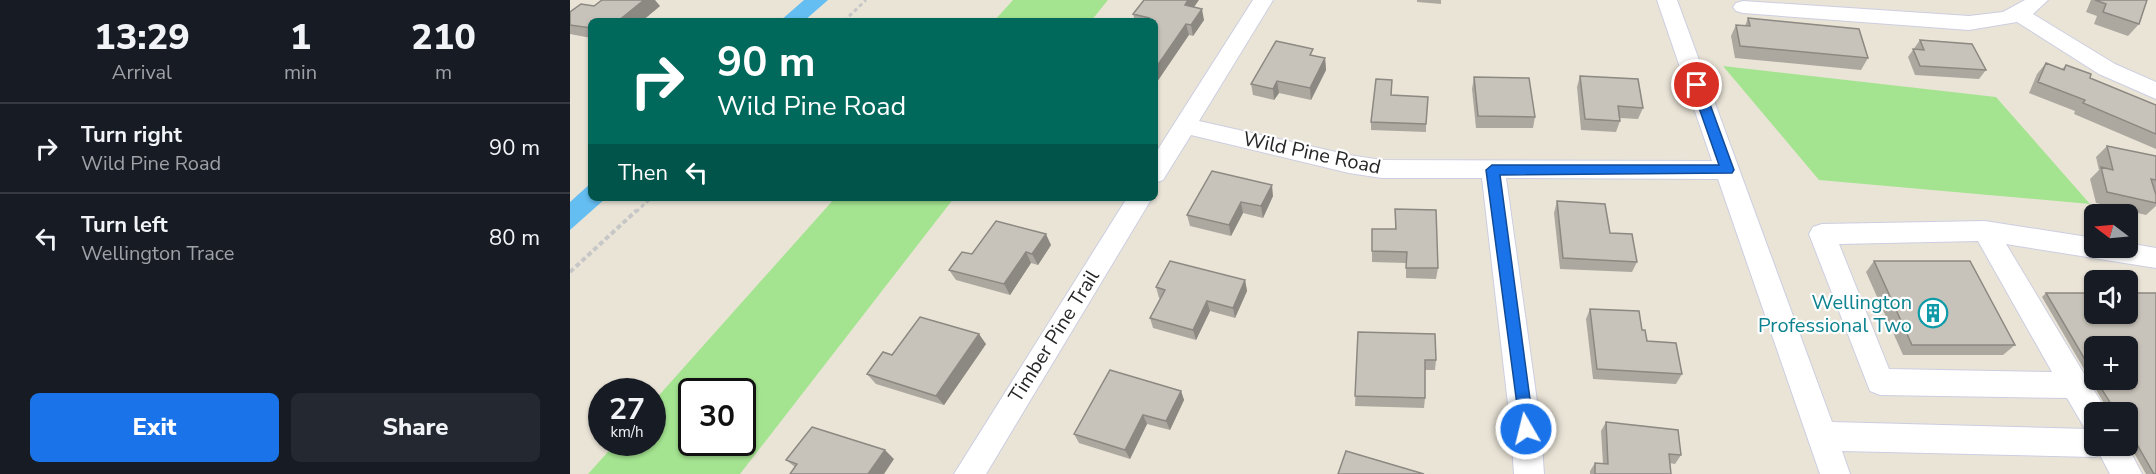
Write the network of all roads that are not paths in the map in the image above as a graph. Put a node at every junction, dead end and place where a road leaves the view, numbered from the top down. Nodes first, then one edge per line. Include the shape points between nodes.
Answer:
1 (1263, 0) edge
2 (1667, 0) edge
3 (2038, 0) edge
4 (1743, 7) dead end
5 (1869, 8) edge
6 (2019, 14) junction
7 (2156, 91) edge
8 (1185, 126) junction
9 (1158, 169) edge
10 (1492, 170) junction
11 (1727, 170) junction
12 (1138, 201) edge
13 (1985, 231) junction
14 (2156, 258) edge
15 (2075, 385) junction
16 (2085, 402) edge
17 (1822, 436) junction
18 (2084, 443) edge
19 (2117, 456) edge
20 (969, 474) edge
21 (1529, 474) edge
22 (1830, 474) edge
23 (1835, 474) edge
24 (2127, 474) edge

1 - 8 street
2 - 11 street
3 - 6 street
4 - 5 street
5 - 6 street via 1969,23
6 - 7 street via 2107,69
8 - 9 street
8 - 10 street, Wild Pine Road via 1382,169
10 - 11 street, Wild Pine Road
10 - 21 street
11 - 17 street
12 - 20 street, Timber Pine Trail
13 - 14 street
13 - 15 street
13 - 15 street via 1822,234 1880,382
15 - 16 street
17 - 18 street
17 - 22 street
17 - 23 street
19 - 24 street

